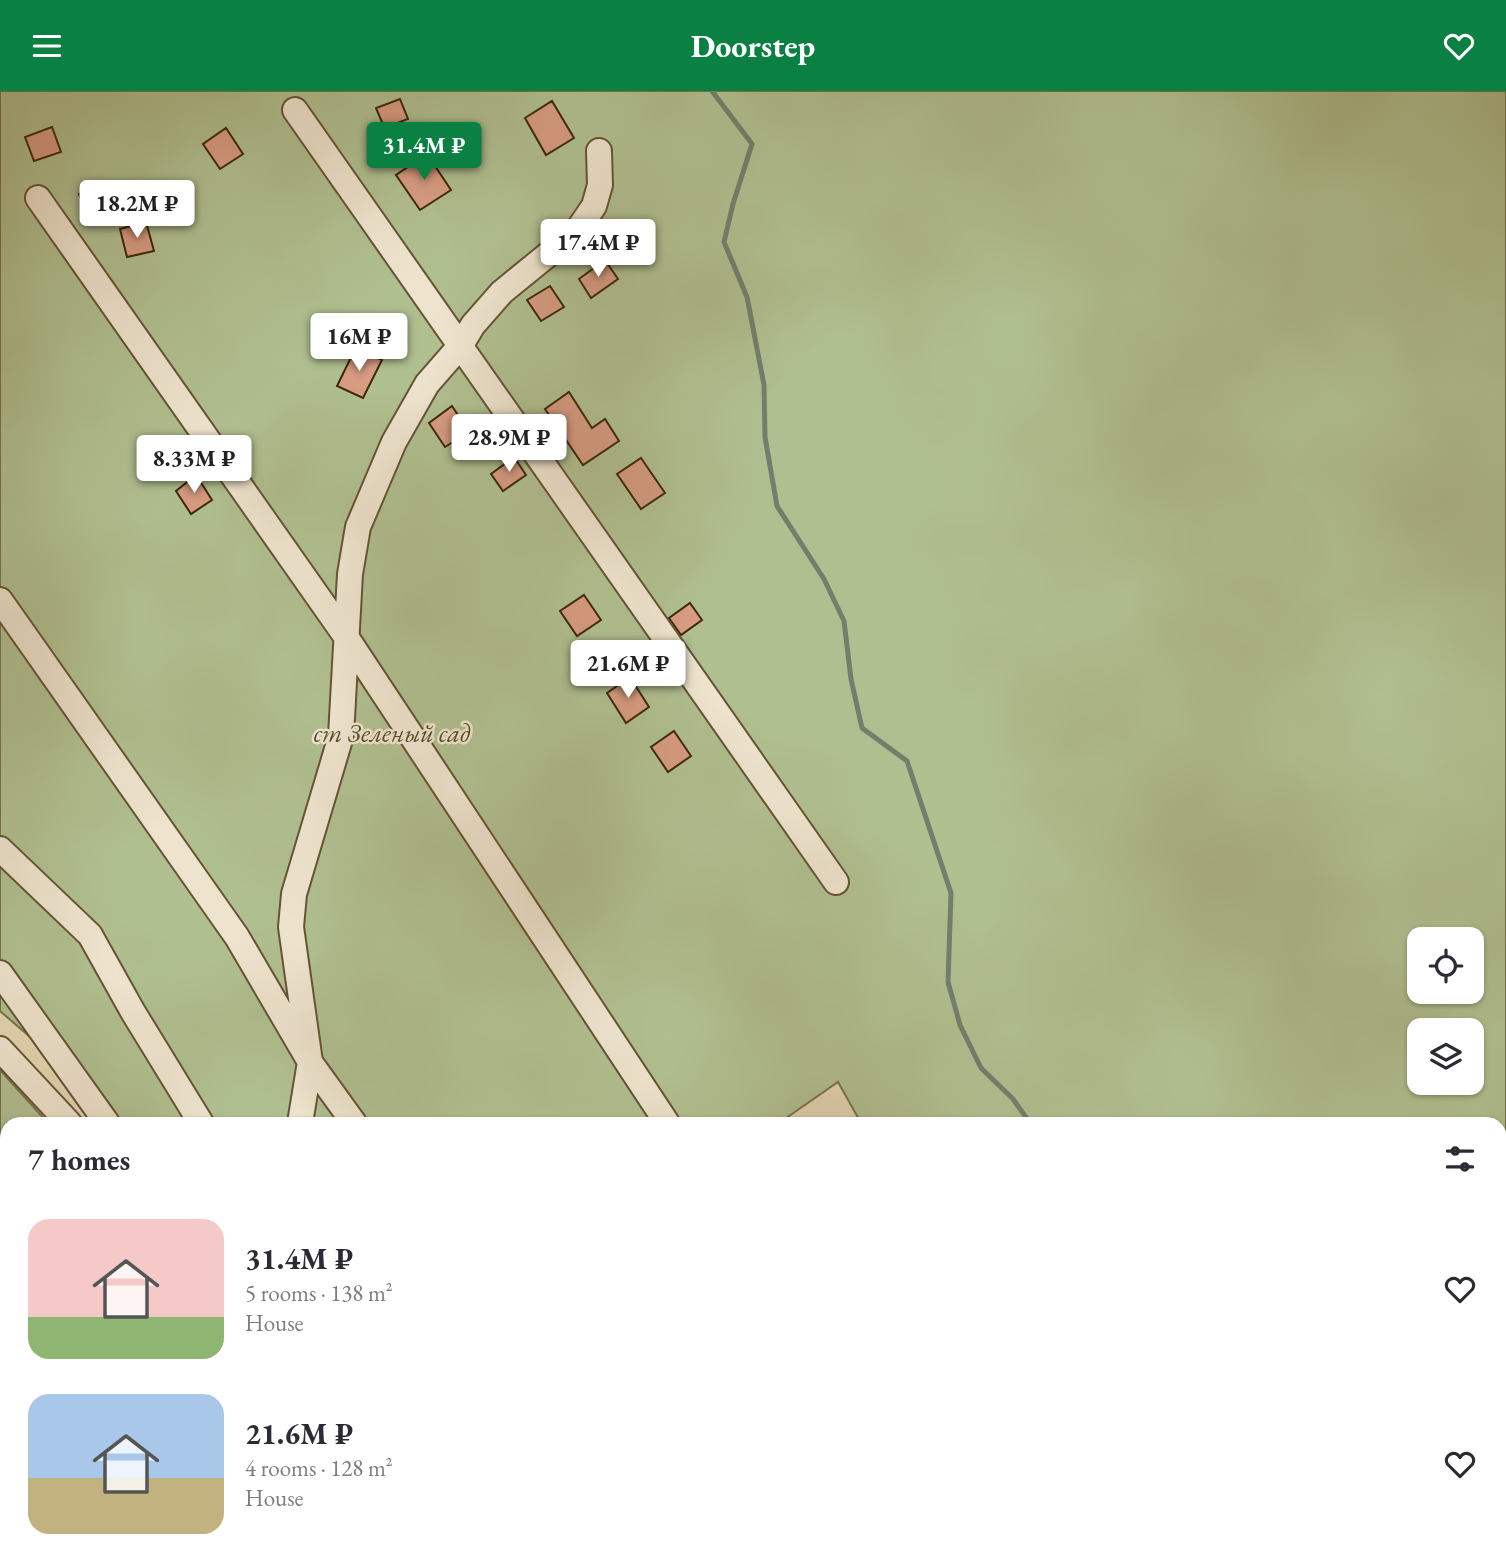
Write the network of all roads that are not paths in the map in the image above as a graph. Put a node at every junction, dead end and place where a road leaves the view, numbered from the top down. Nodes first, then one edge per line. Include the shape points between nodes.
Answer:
1 (295, 110) dead end
2 (599, 151) dead end
3 (38, 198) dead end
4 (461, 345) junction
5 (0, 600) edge
6 (347, 638) junction
7 (0, 849) edge
8 (836, 882) dead end
9 (0, 973) edge
10 (0, 1049) edge
11 (310, 1062) junction
12 (63, 1117) edge
13 (103, 1117) edge
14 (197, 1117) edge
15 (301, 1117) edge
16 (350, 1117) edge
17 (663, 1117) edge

1 - 4 street
2 - 4 street via 600,185 594,206 578,230 502,292
3 - 6 street
4 - 6 street via 427,384 394,442 358,527
4 - 8 street
5 - 11 street via 237,937
6 - 11 street via 341,736 295,894 291,927
6 - 17 street
7 - 14 street via 90,935
9 - 13 street
10 - 12 street
11 - 15 street
11 - 16 street

